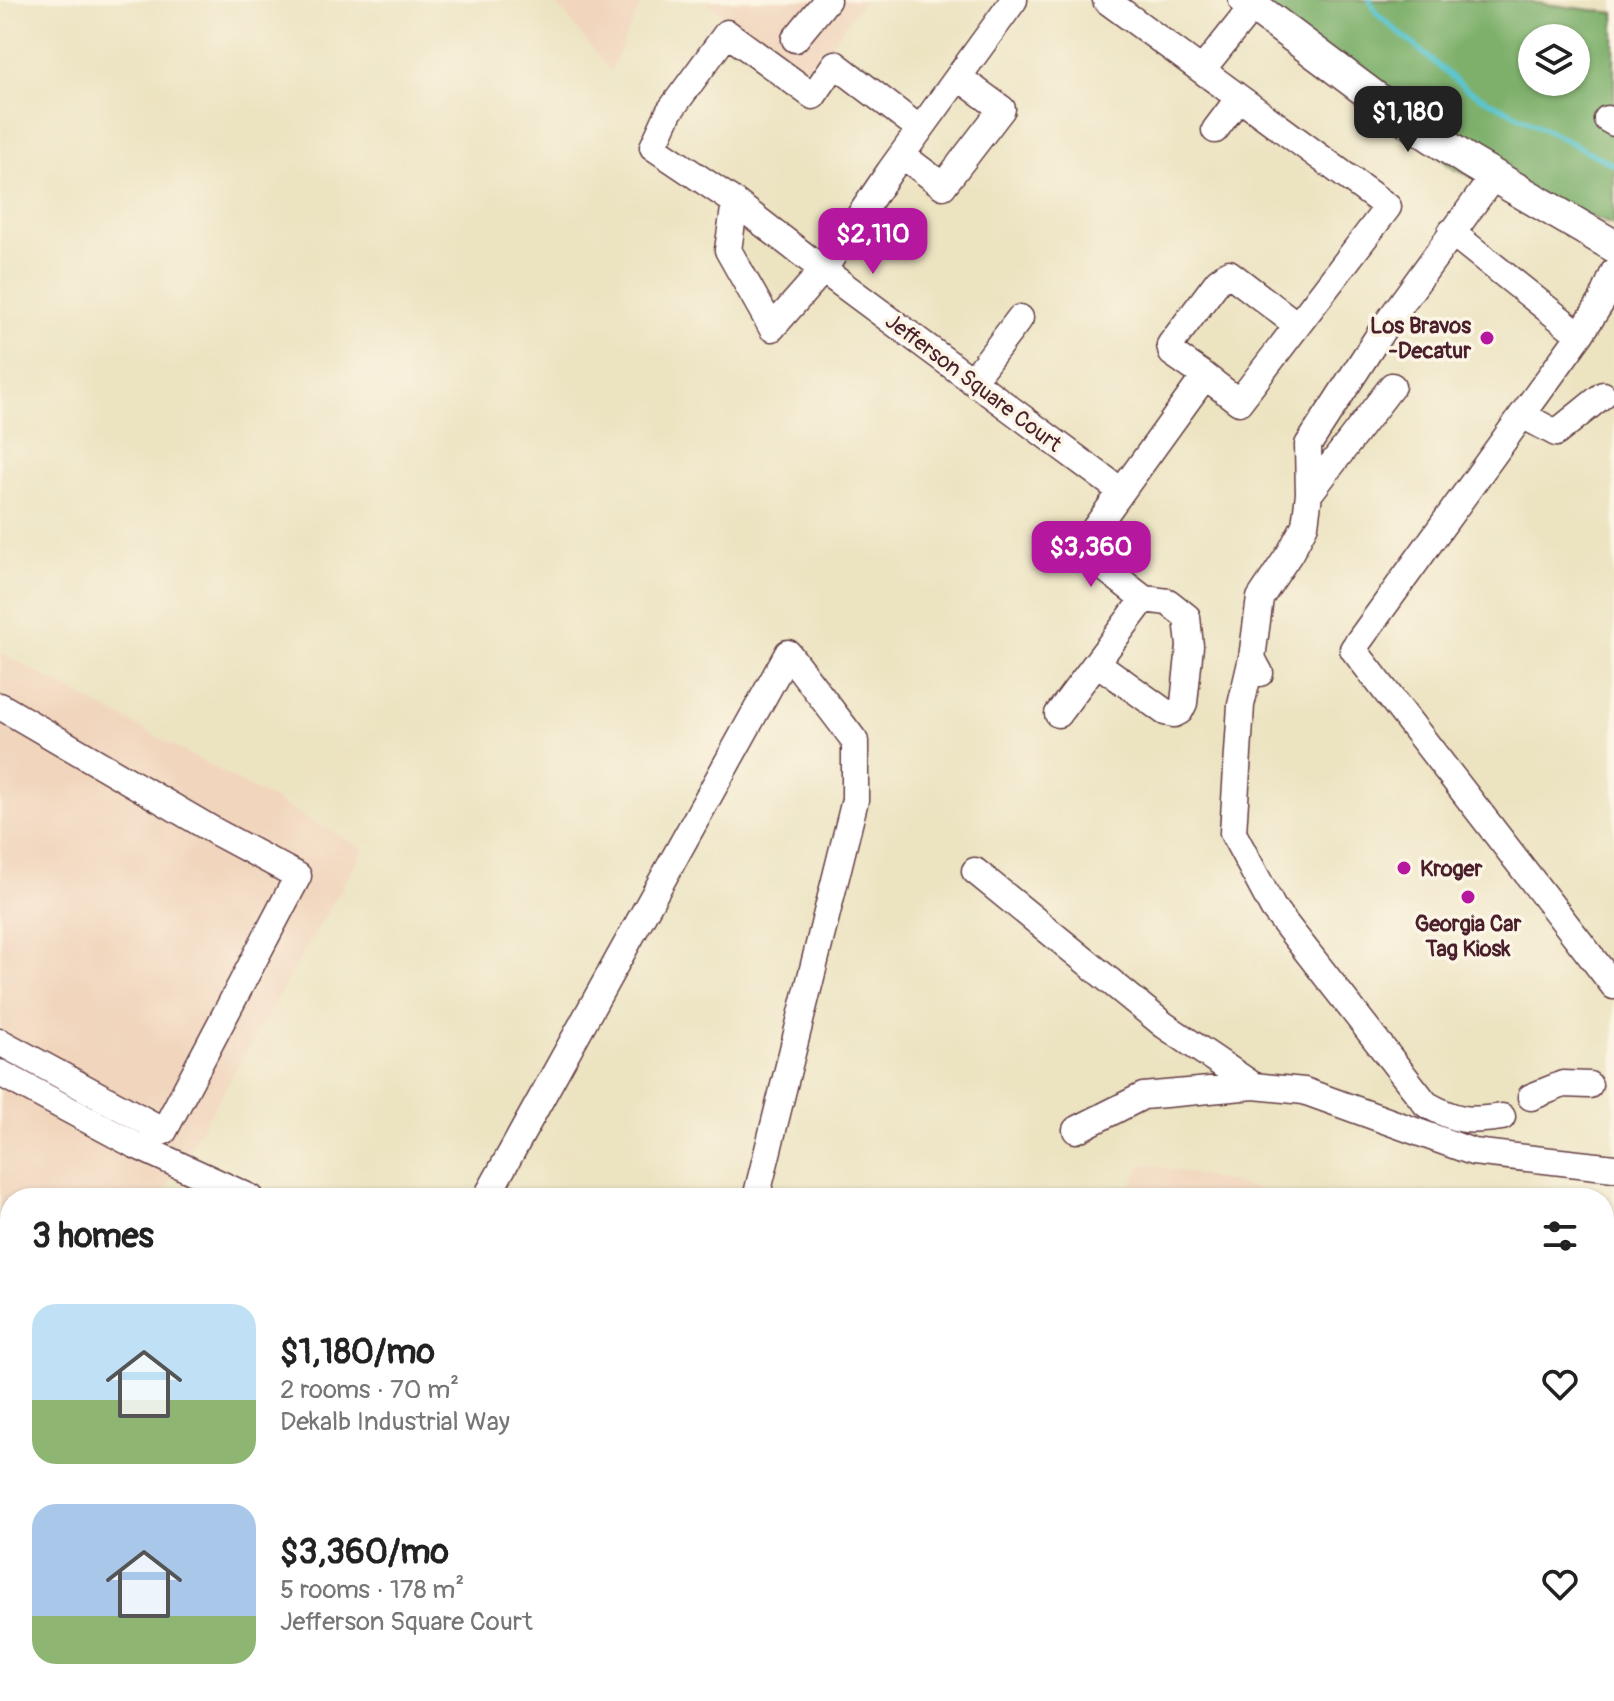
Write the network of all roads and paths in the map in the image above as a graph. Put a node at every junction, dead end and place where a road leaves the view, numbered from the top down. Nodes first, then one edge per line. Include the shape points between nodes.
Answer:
1 (827, 0) edge
2 (1014, 0) edge
3 (1106, 0) edge
4 (1249, 3) edge
5 (795, 39) dead end
6 (1202, 70) junction
7 (958, 77) junction
8 (1239, 98) junction
9 (920, 129) junction
10 (1215, 130) dead end
11 (902, 155) junction
12 (1493, 177) junction
13 (735, 202) junction
14 (1451, 232) junction
15 (1613, 250) edge
16 (823, 270) junction
17 (1020, 318) dead end
18 (1297, 325) junction
19 (1580, 335) junction
20 (1205, 376) junction
21 (972, 381) junction
22 (1392, 386) dead end
23 (1603, 395) dead end
24 (1522, 415) junction
25 (1121, 491) junction
26 (1309, 494) junction
27 (1144, 599) junction
28 (1097, 663) junction
29 (0, 706) edge
30 (1058, 714) dead end
31 (975, 871) dead end
32 (1614, 986) edge
33 (0, 1042) edge
34 (0, 1073) edge
35 (1589, 1085) dead end
36 (1254, 1086) junction
37 (1531, 1097) dead end
38 (1502, 1117) dead end
39 (1076, 1130) dead end
40 (1614, 1168) edge
41 (229, 1188) edge
42 (492, 1188) edge
43 (758, 1188) edge

1 - 5 street
2 - 7 street
3 - 6 street
4 - 6 street
4 - 12 main road via 1393,111
6 - 8 street
7 - 9 street
7 - 11 street via 1002,109 943,186
8 - 10 street
8 - 18 street via 1388,207
9 - 11 street
9 - 13 street, Jefferson Square Court via 835,64 813,96 727,33 669,112 653,147
11 - 16 street
12 - 14 street
12 - 15 main road
13 - 16 street, Jefferson Square Court
13 - 16 street via 728,250 772,328
14 - 19 street
14 - 26 street via 1308,445
15 - 19 street via 1602,301
16 - 21 street, Jefferson Square Court
17 - 21 street
18 - 20 street via 1239,402
18 - 20 street via 1229,273 1170,345 1172,353
19 - 24 street
20 - 25 street
21 - 25 street, Jefferson Square Court
22 - 26 street
23 - 24 street via 1556,433
24 - 32 street via 1353,649
25 - 27 street via 1080,549
26 - 38 street via 1305,525 1260,598 1258,669 1241,705 1233,833 1273,908 1426,1104 1471,1122
27 - 28 street
27 - 28 street via 1168,602 1187,617 1190,646 1180,711 1165,712
28 - 30 street
29 - 33 street via 298,876 164,1131
31 - 36 street via 1164,1025
34 - 41 street
35 - 37 street via 1563,1084
36 - 39 street via 1143,1096
36 - 40 street via 1304,1091 1473,1152
42 - 43 street via 788,653 855,741 855,800

